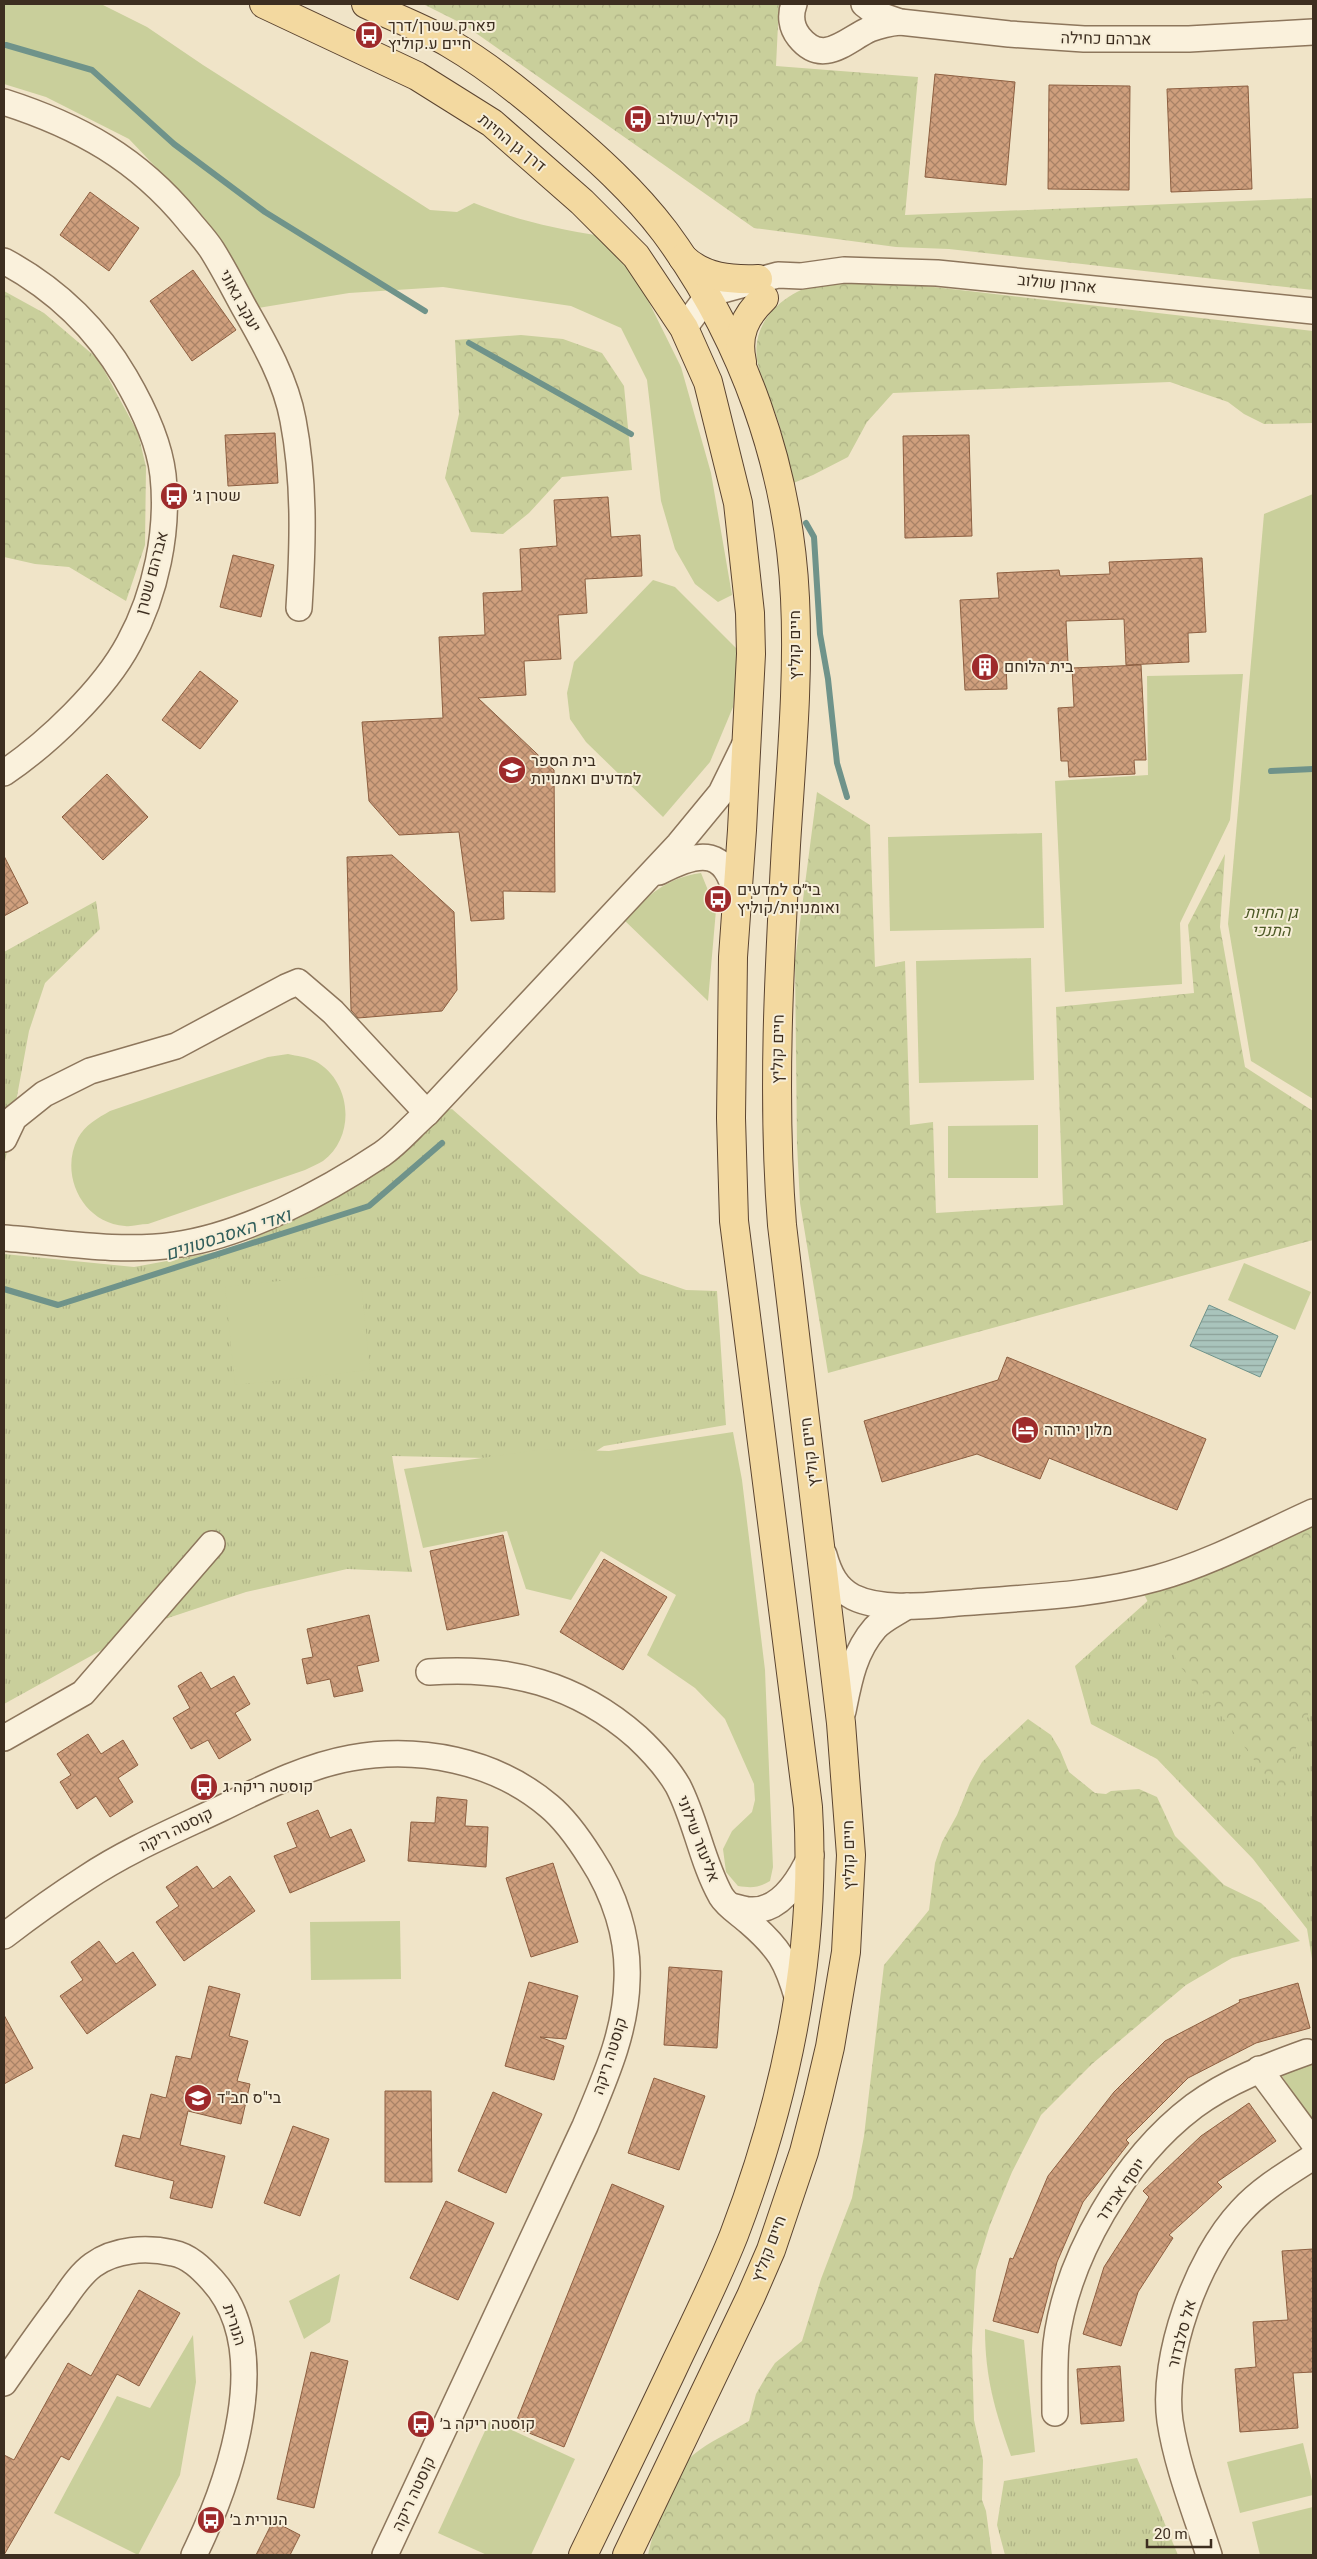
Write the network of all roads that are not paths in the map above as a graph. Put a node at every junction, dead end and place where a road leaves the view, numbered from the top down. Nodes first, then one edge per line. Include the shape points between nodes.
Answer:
1 (264, 4) edge
2 (366, 4) edge
3 (794, 4) edge
4 (864, 4) edge
5 (900, 22) junction
6 (1313, 32) edge
7 (4, 102) edge
8 (682, 257) junction
9 (4, 260) edge
10 (761, 288) junction
11 (713, 308) junction
12 (1313, 311) edge
13 (684, 328) junction
14 (744, 370) junction
15 (299, 608) dead end
16 (746, 739) junction
17 (4, 773) edge
18 (648, 878) junction
19 (738, 905) junction
20 (427, 1113) junction
21 (4, 1139) edge
22 (4, 1238) edge
23 (1313, 1512) edge
24 (820, 1543) junction
25 (212, 1544) dead end
26 (907, 1606) junction
27 (429, 1672) dead end
28 (841, 1723) junction
29 (4, 1738) edge
30 (811, 1855) junction
31 (730, 1906) junction
32 (4, 1936) edge
33 (799, 2001) junction
34 (1307, 2052) dead end
35 (1259, 2069) junction
36 (1313, 2142) edge
37 (1313, 2157) edge
38 (4, 2383) edge
39 (1055, 2413) dead end
40 (194, 2555) edge
41 (385, 2555) edge
42 (583, 2555) edge
43 (627, 2555) edge
44 (1209, 2555) edge

1 - 13 main road, דרך גן החיות via 417,76 492,123 582,202 636,256
2 - 8 main road via 449,43 522,93 596,157 639,200
3 - 5 street via 792,17 796,33 808,44 823,50 840,48 869,30
4 - 5 street via 878,14
5 - 6 street, אברהם כחילה via 1084,39 1189,39
7 - 15 street, יעקב גאוני via 74,129 136,166 168,195 211,248 279,373 293,418 304,536
8 - 10 main road via 696,269
8 - 11 main road
9 - 17 street, אברהם שטרן via 56,295 89,325 113,358 136,396 152,432 163,473 165,524 144,608 129,643 84,702 49,738
10 - 11 street, אהרון שולוב
10 - 12 street, אהרון שולוב via 778,276 844,270 938,273
10 - 14 main road via 742,330 740,351
11 - 13 street, אהרון שולוב
11 - 14 main road, חיים קוליץ
13 - 16 main road via 708,382 738,503 750,613
14 - 24 main road, חיים קוליץ via 764,421 778,479 789,537 795,596 794,707 777,1075 778,1178
16 - 18 street via 722,793
16 - 19 main road
18 - 19 street via 689,858 711,856 731,880
18 - 20 street
19 - 30 main road via 733,956 731,1071 734,1221 795,1687
20 - 21 street via 333,1012 298,982 176,1046 90,1071 44,1094 14,1118
20 - 22 street via 383,1153 310,1198 216,1236 174,1245 129,1248
23 - 26 street via 1187,1568 1115,1588 1084,1594
24 - 26 street via 834,1581 844,1591 869,1603
24 - 28 main road, חיים קוליץ
25 - 29 street via 83,1693
26 - 28 street via 876,1627 864,1643 849,1676
27 - 31 street, אליעזר שילוני via 461,1670 537,1680 601,1708 655,1754 676,1784 715,1884
28 - 43 main road, חיים קוליץ via 851,1855 846,1952 830,2047 804,2152 751,2296
30 - 31 street via 803,1874 778,1902 763,1909
30 - 33 main road via 806,1948
31 - 33 street, אליעזר שילוני via 777,1948 790,1969
32 - 41 street, קוסטה ריקה via 87,1877 142,1846 258,1790 324,1764 380,1755 423,1754 451,1759 481,1767 510,1780 549,1806 576,1835 603,1876 616,1906 624,1943 628,1977 622,2028 585,2126
33 - 42 main road via 766,2141 734,2236
34 - 35 street, יוסף אבידר
35 - 36 street
35 - 39 street, יוסף אבידר via 1196,2105 1171,2126 1117,2190 1096,2224 1064,2305 1056,2345
37 - 44 street, אל סלבדור via 1272,2184 1220,2235 1197,2282 1181,2326 1168,2392 1170,2420 1177,2454
38 - 40 street, הנורית via 76,2282 93,2265 115,2254 161,2250 181,2254 201,2268 229,2304 243,2353 244,2381 241,2415 230,2460 215,2509

